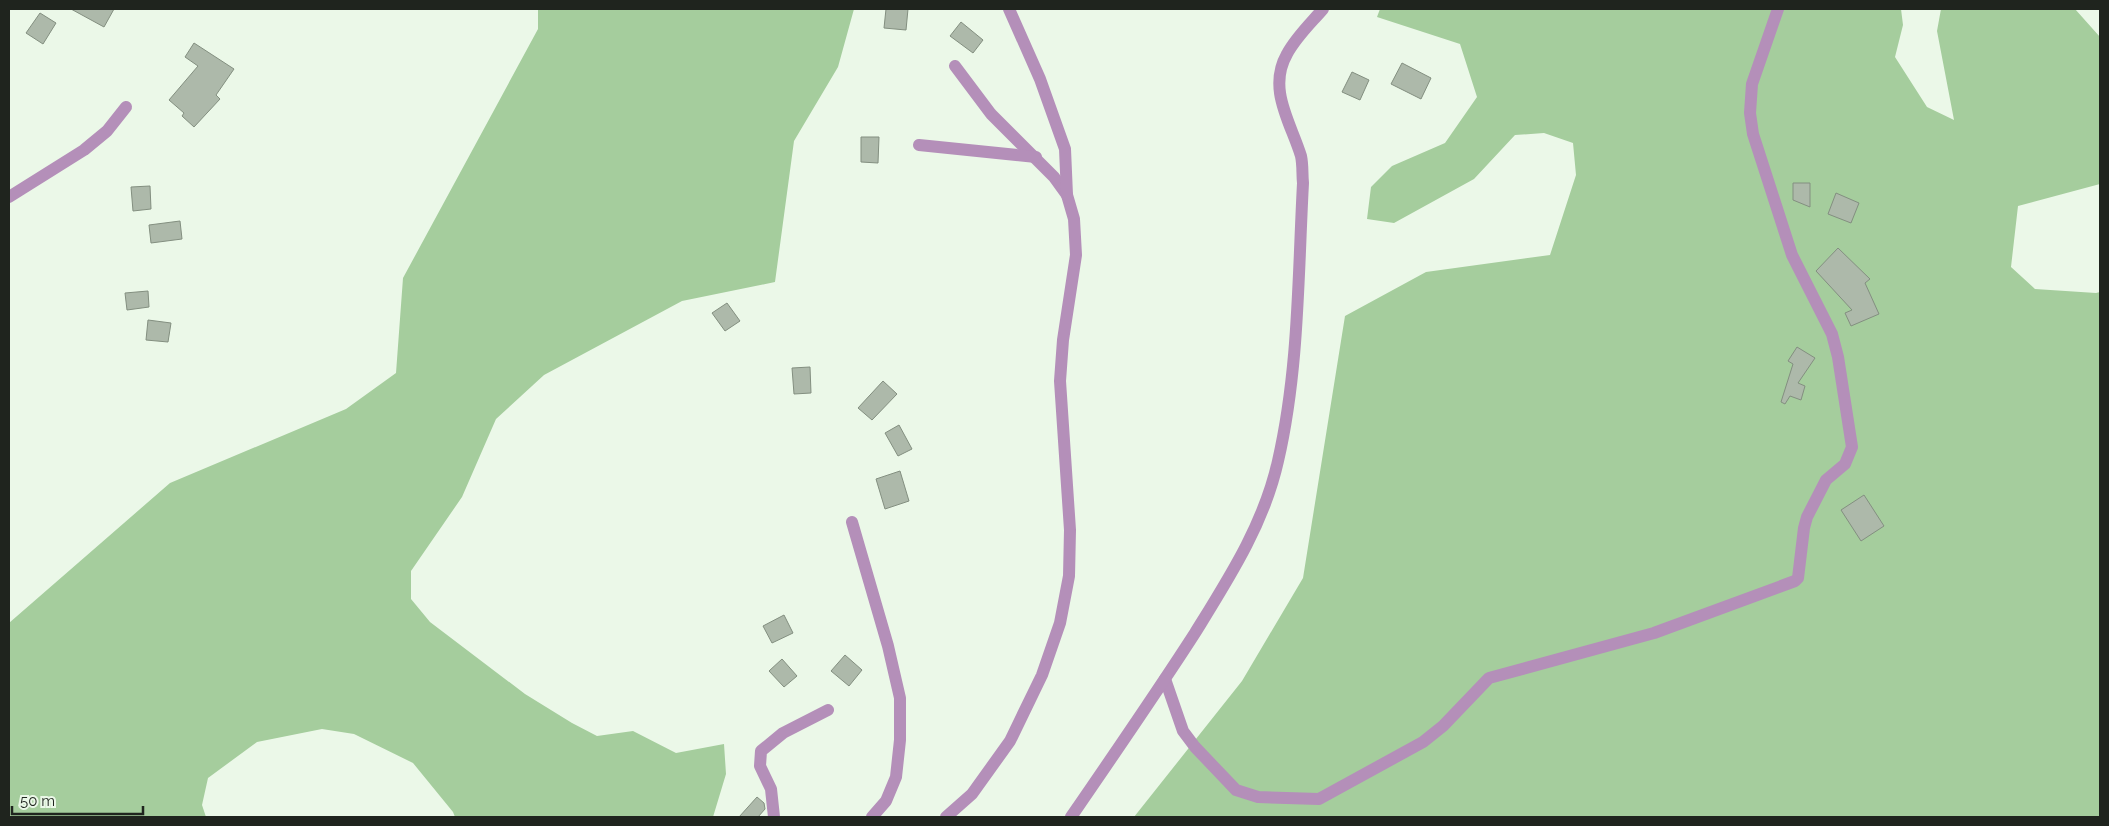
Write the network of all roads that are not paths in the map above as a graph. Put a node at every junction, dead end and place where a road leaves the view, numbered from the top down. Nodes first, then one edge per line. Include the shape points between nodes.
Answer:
1 (1009, 9) edge
2 (1323, 9) edge
3 (1778, 9) edge
4 (955, 66) dead end
5 (126, 106) dead end
6 (919, 145) dead end
7 (1036, 157) junction
8 (1067, 195) junction
9 (9, 197) edge
10 (852, 522) dead end
11 (1165, 679) junction
12 (828, 710) dead end
13 (774, 817) edge
14 (872, 817) edge
15 (946, 817) edge
16 (1071, 817) edge

1 - 8 street via 1040,79 1065,149
2 - 11 street via 1290,48 1280,75 1283,110 1302,159 1303,183 1295,342 1288,411 1278,462 1254,534
3 - 11 street via 1752,84 1750,113 1753,134 1792,255 1832,334 1852,448 1845,464 1826,480 1808,517 1798,578 1654,633 1489,678 1423,742 1319,799 1258,797 1236,790 1183,731
4 - 7 street via 992,114
5 - 9 street via 107,131 84,150
6 - 7 street
7 - 8 street
8 - 15 street via 1074,219 1076,255 1060,381 1070,550 1069,576 1060,623 1042,676 1010,741 972,794
10 - 14 street via 900,698 896,777 886,801
11 - 16 street
12 - 13 street via 783,733 761,751 760,766 771,789

